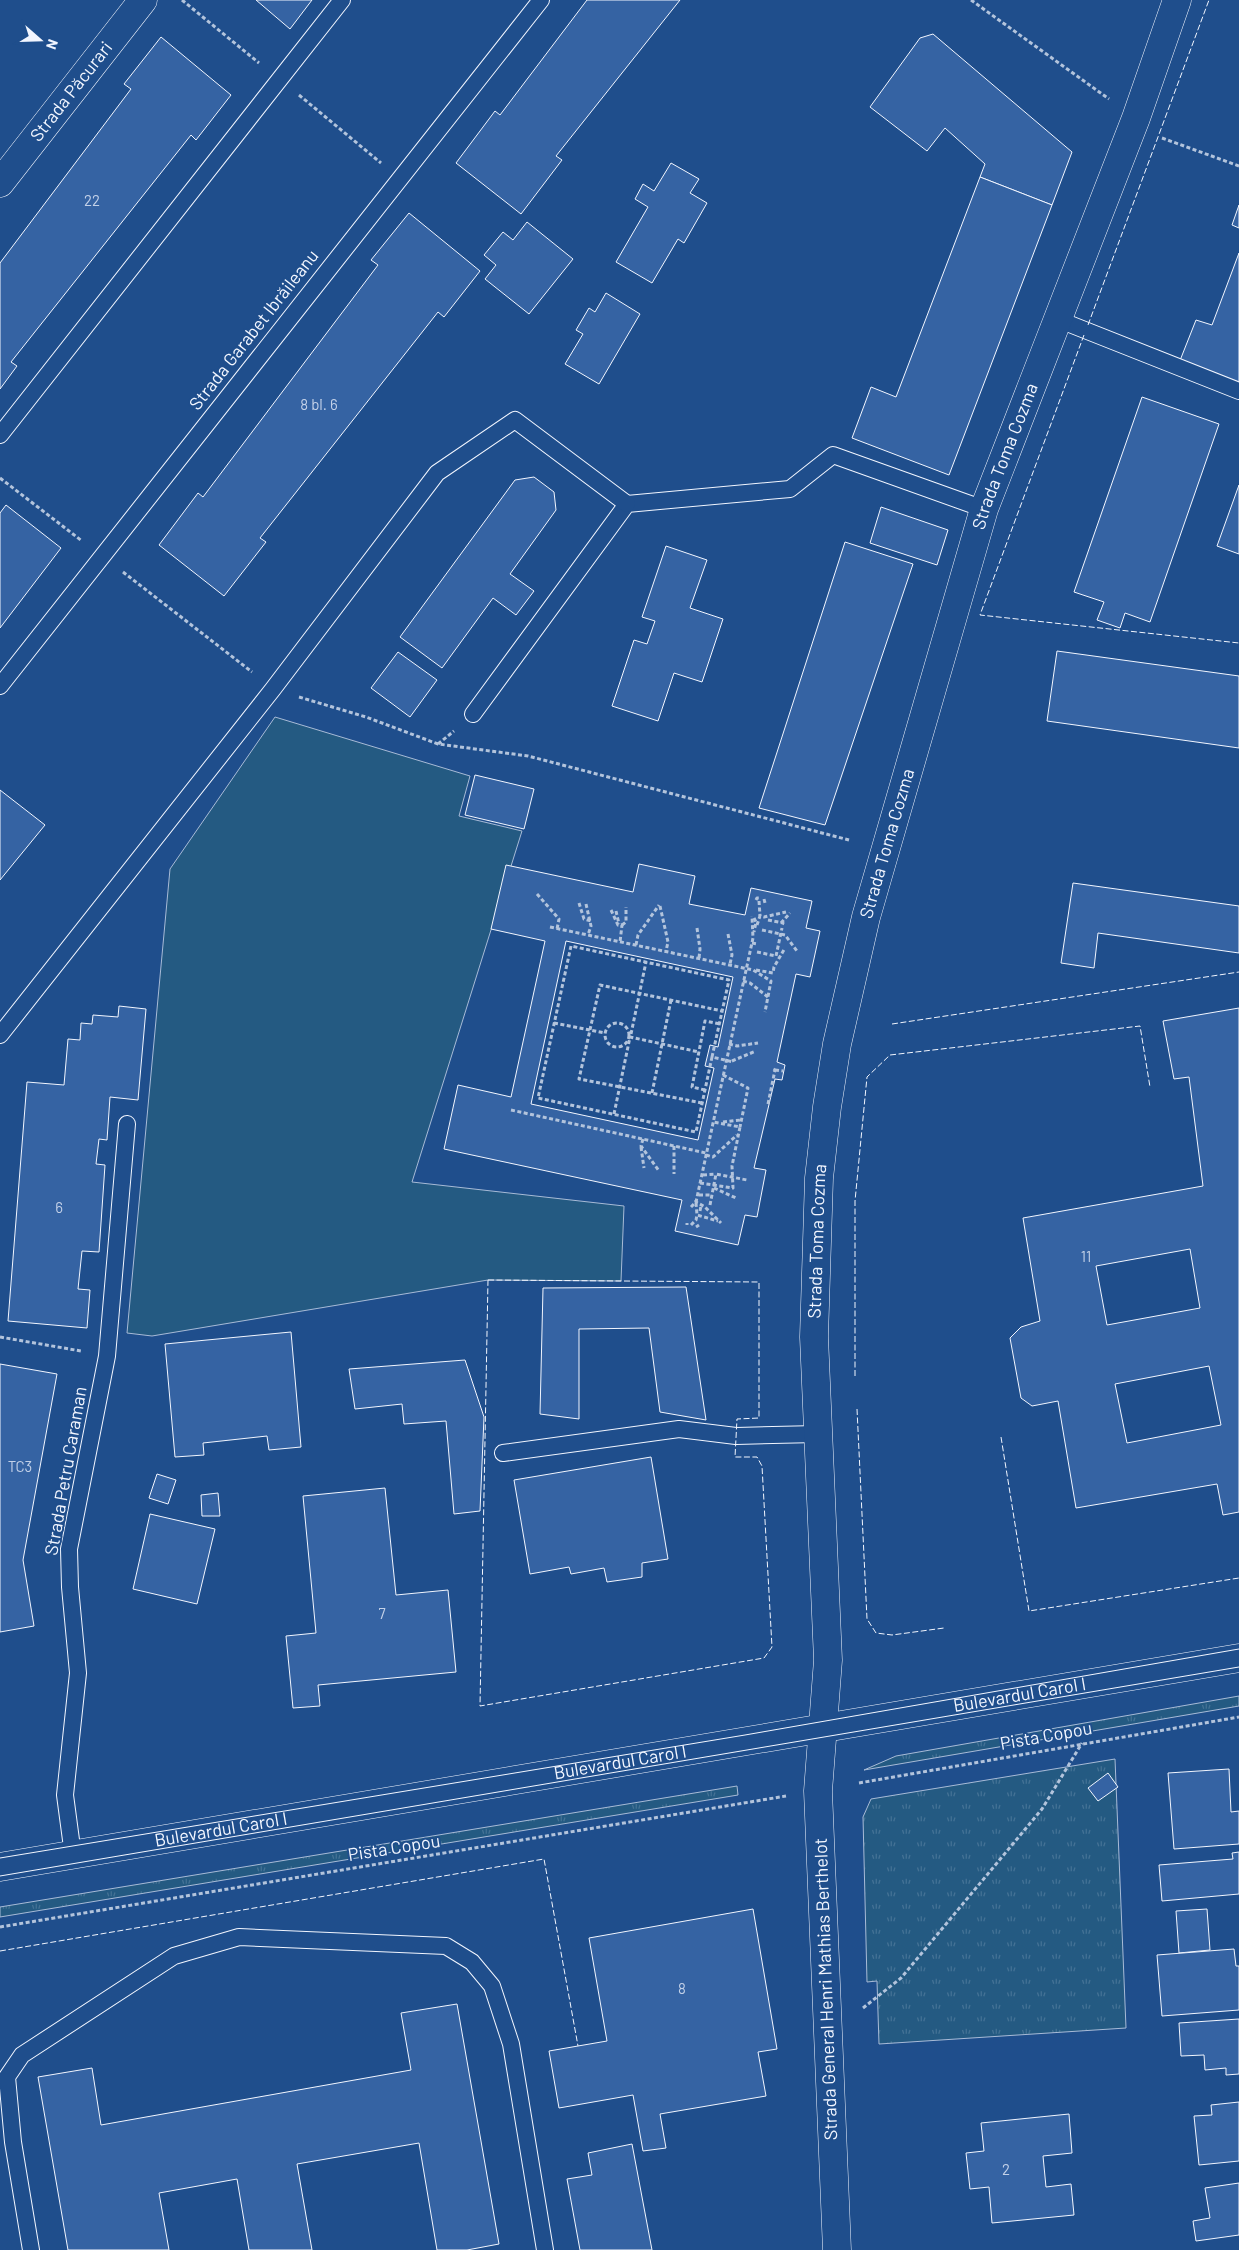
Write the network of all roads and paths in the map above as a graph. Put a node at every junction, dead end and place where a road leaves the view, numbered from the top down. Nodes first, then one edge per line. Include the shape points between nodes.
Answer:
1 (143, 0) edge
2 (342, 0) edge
3 (541, 0) edge
4 (971, 0) edge
5 (1177, 0) edge
6 (1134, 122) junction
7 (1239, 166) edge
8 (0, 183) edge
9 (1057, 318) junction
10 (1239, 391) edge
11 (0, 435) edge
12 (0, 478) edge
13 (627, 504) junction
14 (984, 509) junction
15 (102, 556) junction
16 (0, 686) edge
17 (273, 689) junction
18 (473, 714) dead end
19 (849, 840) dead end
20 (537, 894) dead end
21 (758, 900) dead end
22 (579, 903) dead end
23 (586, 904) dead end
24 (626, 907) dead end
25 (611, 910) dead end
26 (616, 911) dead end
27 (762, 918) junction
28 (592, 921) dead end
29 (756, 922) junction
30 (622, 925) junction
31 (782, 925) junction
32 (697, 928) dead end
33 (556, 929) junction
34 (762, 930) dead end
35 (621, 932) junction
36 (728, 934) dead end
37 (781, 934) junction
38 (588, 935) junction
39 (752, 938) junction
40 (620, 942) junction
41 (752, 943) junction
42 (758, 944) dead end
43 (636, 945) junction
44 (785, 948) dead end
45 (797, 951) dead end
46 (666, 952) junction
47 (757, 952) dead end
48 (699, 958) junction
49 (646, 962) junction
50 (730, 964) junction
51 (746, 968) junction
52 (753, 970) junction
53 (744, 981) junction
54 (639, 993) junction
55 (768, 997) dead end
56 (671, 1000) junction
57 (722, 1011) junction
58 (765, 1012) dead end
59 (554, 1023) junction
60 (720, 1024) junction
61 (590, 1030) junction
62 (605, 1033) junction
63 (0, 1035) edge
64 (630, 1037) junction
65 (758, 1043) dead end
66 (662, 1044) junction
67 (729, 1044) junction
68 (756, 1051) dead end
69 (699, 1052) junction
70 (712, 1057) junction
71 (726, 1060) junction
72 (733, 1062) dead end
73 (783, 1071) dead end
74 (723, 1076) junction
75 (620, 1087) junction
76 (705, 1090) junction
77 (652, 1093) junction
78 (702, 1103) junction
79 (768, 1104) dead end
80 (511, 1110) dead end
81 (614, 1114) junction
82 (742, 1120) junction
83 (713, 1122) junction
84 (720, 1123) junction
85 (127, 1124) dead end
86 (740, 1127) junction
87 (738, 1134) dead end
88 (643, 1139) junction
89 (641, 1146) junction
90 (674, 1146) junction
91 (706, 1154) junction
92 (644, 1168) dead end
93 (659, 1171) dead end
94 (674, 1174) dead end
95 (716, 1174) junction
96 (703, 1175) dead end
97 (747, 1180) dead end
98 (700, 1183) junction
99 (714, 1187) junction
100 (699, 1195) dead end
101 (712, 1195) junction
102 (736, 1198) dead end
103 (696, 1202) junction
104 (701, 1206) junction
105 (691, 1207) dead end
106 (704, 1212) junction
107 (697, 1215) junction
108 (724, 1223) dead end
109 (689, 1226) dead end
110 (0, 1337) edge
111 (107, 1356) junction
112 (818, 1434) junction
113 (503, 1453) dead end
114 (1239, 1658) edge
115 (1239, 1717) edge
116 (823, 1729) junction
117 (1082, 1743) junction
118 (859, 1783) dead end
119 (792, 1795) dead end
120 (73, 1855) junction
121 (0, 1867) edge
122 (0, 1927) edge
123 (863, 2008) dead end
124 (31, 2250) edge
125 (545, 2250) edge
126 (837, 2250) edge

1 - 8 street, Strada Păcurari
2 - 11 lane
3 - 15 lane, Strada Garabet Ibrăileanu
4 - 6 path
5 - 6 street, Strada Toma Cozma
6 - 7 path
6 - 9 street, Strada Toma Cozma
9 - 10 lane
9 - 14 street, Strada Toma Cozma
12 - 15 path
13 - 14 lane via 790,489 833,455
13 - 17 lane via 515,420 436,473
13 - 18 lane
14 - 112 street, Strada Toma Cozma via 866,917 837,1044 819,1178 814,1337
15 - 16 lane, Strada Garabet Ibrăileanu
15 - 17 path
17 - 19 path via 366,717 438,744 528,756
17 - 63 lane
20 - 33 path via 558,919
21 - 27 path
22 - 28 path via 584,919
23 - 38 path via 591,926
24 - 30 path via 626,922
25 - 30 path via 618,924
26 - 35 path
27 - 29 path
27 - 31 path
27 - 31 path via 788,912
27 - 39 path
29 - 39 path via 752,916
29 - 41 path
30 - 35 path
31 - 37 path
32 - 48 path
33 - 38 path via 550,928
33 - 40 path
34 - 37 path
35 - 40 path
36 - 50 path via 732,955
37 - 45 path
37 - 47 path via 776,956
38 - 40 path
39 - 51 path
40 - 43 path
41 - 42 path
41 - 51 path
43 - 46 path
43 - 46 path via 638,935 660,905 668,942
44 - 52 path via 773,973
46 - 48 path
48 - 50 path
49 - 54 path
49 - 57 path via 729,980
49 - 59 path via 571,946
50 - 51 path
51 - 52 path
51 - 53 path
51 - 67 path
52 - 58 path via 771,981
53 - 55 path
53 - 71 path
54 - 56 path
54 - 61 path via 600,985
54 - 64 path
56 - 57 path
56 - 66 path
57 - 60 path
59 - 61 path
59 - 81 path via 538,1098
60 - 69 path via 705,1021
60 - 70 path
61 - 62 path
61 - 75 path via 579,1079
62 - 64 path via 616,1022 629,1030
62 - 64 path via 606,1041 619,1048
64 - 66 path
64 - 75 path
65 - 67 path
66 - 69 path
66 - 77 path
67 - 71 path
68 - 71 path via 733,1061
69 - 76 path via 692,1087
70 - 71 path
70 - 76 path
71 - 72 path
71 - 74 path
73 - 79 path via 774,1070
74 - 82 path via 748,1088
74 - 83 path
74 - 91 path
75 - 77 path
75 - 81 path
76 - 78 path
77 - 78 path
78 - 81 path via 696,1132
80 - 88 path
82 - 84 path
82 - 86 path
83 - 84 path
83 - 91 path
84 - 86 path
85 - 111 lane, Strada Petru Caraman
86 - 98 path via 732,1166 733,1188
87 - 91 path via 712,1156
88 - 89 path
88 - 90 path
88 - 91 path
89 - 92 path
89 - 93 path
90 - 91 path
90 - 94 path
91 - 98 path
91 - 103 path
95 - 96 path
95 - 97 path
95 - 99 path
98 - 103 path
99 - 101 path
99 - 102 path
100 - 101 path
101 - 106 path
103 - 104 path
103 - 105 path
103 - 107 path
104 - 106 path
104 - 107 path via 721,1223
106 - 108 path
107 - 109 path
110 - 111 path
111 - 120 lane, Strada Petru Caraman via 69,1548 78,1673 65,1795
112 - 113 lane via 736,1436 679,1429
112 - 116 street, Strada Toma Cozma via 828,1660
114 - 116 street, Bulevardul Carol I
115 - 117 path, Pista Copou
116 - 120 street, Bulevardul Carol I
116 - 126 street, Strada General Henri Mathias Berthelot via 818,1791
117 - 118 path, Pista Copou
117 - 123 path via 1042,1808 900,1978
119 - 122 path, Pista Copou
120 - 121 street, Bulevardul Carol I
124 - 125 lane via 13,2142 7,2077 22,2055 174,1956 239,1937 446,1946 472,1962 492,1986 511,2044

